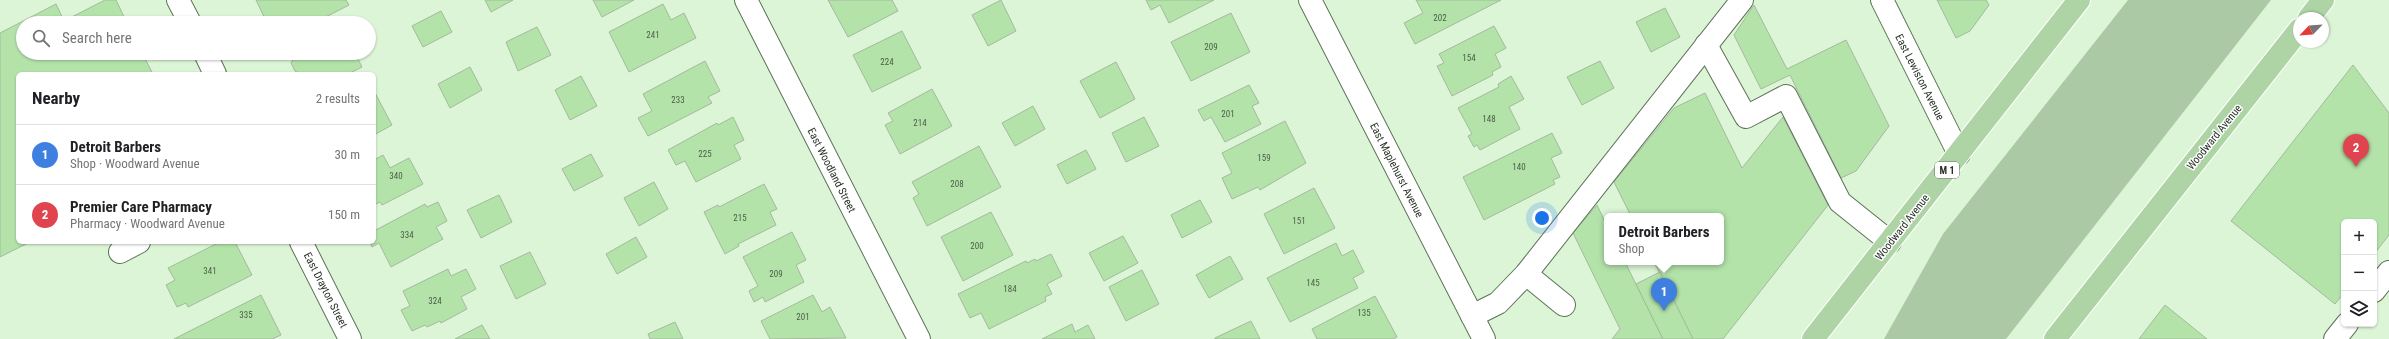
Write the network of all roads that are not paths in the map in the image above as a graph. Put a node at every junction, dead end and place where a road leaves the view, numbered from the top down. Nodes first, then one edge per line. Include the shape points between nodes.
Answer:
1 (178, 0) edge
2 (746, 0) edge
3 (1310, 0) edge
4 (1742, 0) edge
5 (1882, 0) edge
6 (2079, 0) edge
7 (2323, 0) edge
8 (2314, 12) edge
9 (186, 16) edge
10 (2293, 38) edge
11 (1706, 45) junction
12 (208, 60) edge
13 (214, 72) edge
14 (1960, 154) junction
15 (1890, 242) junction
16 (136, 244) edge
17 (301, 244) edge
18 (120, 252) dead end
19 (2389, 272) edge
20 (1526, 274) junction
21 (2377, 287) edge
22 (1564, 305) dead end
23 (1472, 316) junction
24 (2345, 327) edge
25 (350, 339) edge
26 (919, 339) edge
27 (1484, 339) edge
28 (1813, 339) edge
29 (2055, 339) edge
30 (2336, 339) edge

1 - 9 street
2 - 26 street, East Woodland Street
3 - 23 street, East Maplehurst Avenue
4 - 11 street
5 - 14 street, East Lewiston Avenue
6 - 14 main road, Woodward Avenue / M 1
7 - 8 main road
10 - 29 main road, Woodward Avenue
11 - 15 street via 1746,117 1786,96 1840,202
11 - 20 street
12 - 13 street
14 - 15 main road, Woodward Avenue / M 1
15 - 28 main road, Woodward Avenue / M 1
16 - 18 street
17 - 25 street, East Drayton Street
19 - 21 street
20 - 22 street
20 - 23 street via 1498,303
23 - 27 street, East Maplehurst Avenue
24 - 30 street

